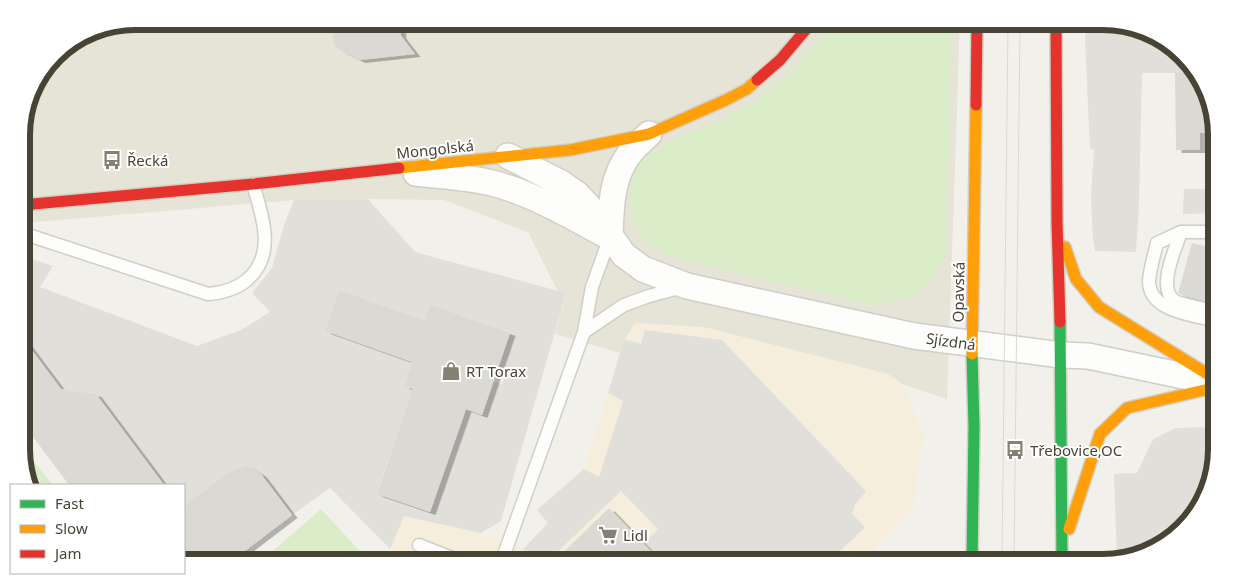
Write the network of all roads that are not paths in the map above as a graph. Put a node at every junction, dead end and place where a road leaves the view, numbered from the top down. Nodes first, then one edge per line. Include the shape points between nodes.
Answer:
1 (806, 30) edge
2 (977, 30) edge
3 (1056, 30) edge
4 (649, 134) junction
5 (508, 156) junction
6 (384, 170) junction
7 (254, 184) junction
8 (30, 205) edge
9 (1057, 222) junction
10 (1181, 232) junction
11 (1208, 232) edge
12 (30, 236) edge
13 (610, 237) junction
14 (687, 286) junction
15 (1208, 310) edge
16 (1208, 319) edge
17 (584, 332) junction
18 (972, 345) junction
19 (1061, 355) junction
20 (1208, 376) edge
21 (1208, 379) edge
22 (1208, 390) edge
23 (419, 546) dead end
24 (441, 554) edge
25 (504, 554) edge
26 (972, 554) edge
27 (1062, 554) edge
28 (1063, 554) edge

1 - 4 main road, Mongolská via 780,60 747,89
2 - 18 main road, Opavská
3 - 9 main road
4 - 5 main road, Mongolská via 570,150
4 - 13 street via 630,152 620,168 614,186
5 - 6 main road, Mongolská
5 - 13 street, Sjízdná via 577,194
6 - 7 main road, Mongolská
6 - 13 street via 493,184 548,205
7 - 8 main road, Mongolská
7 - 12 lane via 265,230 266,245 262,259 257,270 240,286 219,294 208,294
9 - 19 main road
9 - 20 main road via 1076,279 1099,307
10 - 11 lane
10 - 15 lane via 1166,281 1168,293 1175,301
10 - 16 lane via 1157,243 1149,282 1154,298 1167,308
13 - 14 street, Sjízdná via 624,256 643,269
13 - 17 lane via 592,287
14 - 17 lane via 624,305
14 - 18 street, Sjízdná via 914,336
17 - 25 lane
18 - 19 street, Sjízdná
18 - 26 main road, Opavská
19 - 21 street, Sjízdná via 1088,356
19 - 27 main road
22 - 28 main road via 1127,408 1100,434
23 - 24 lane

